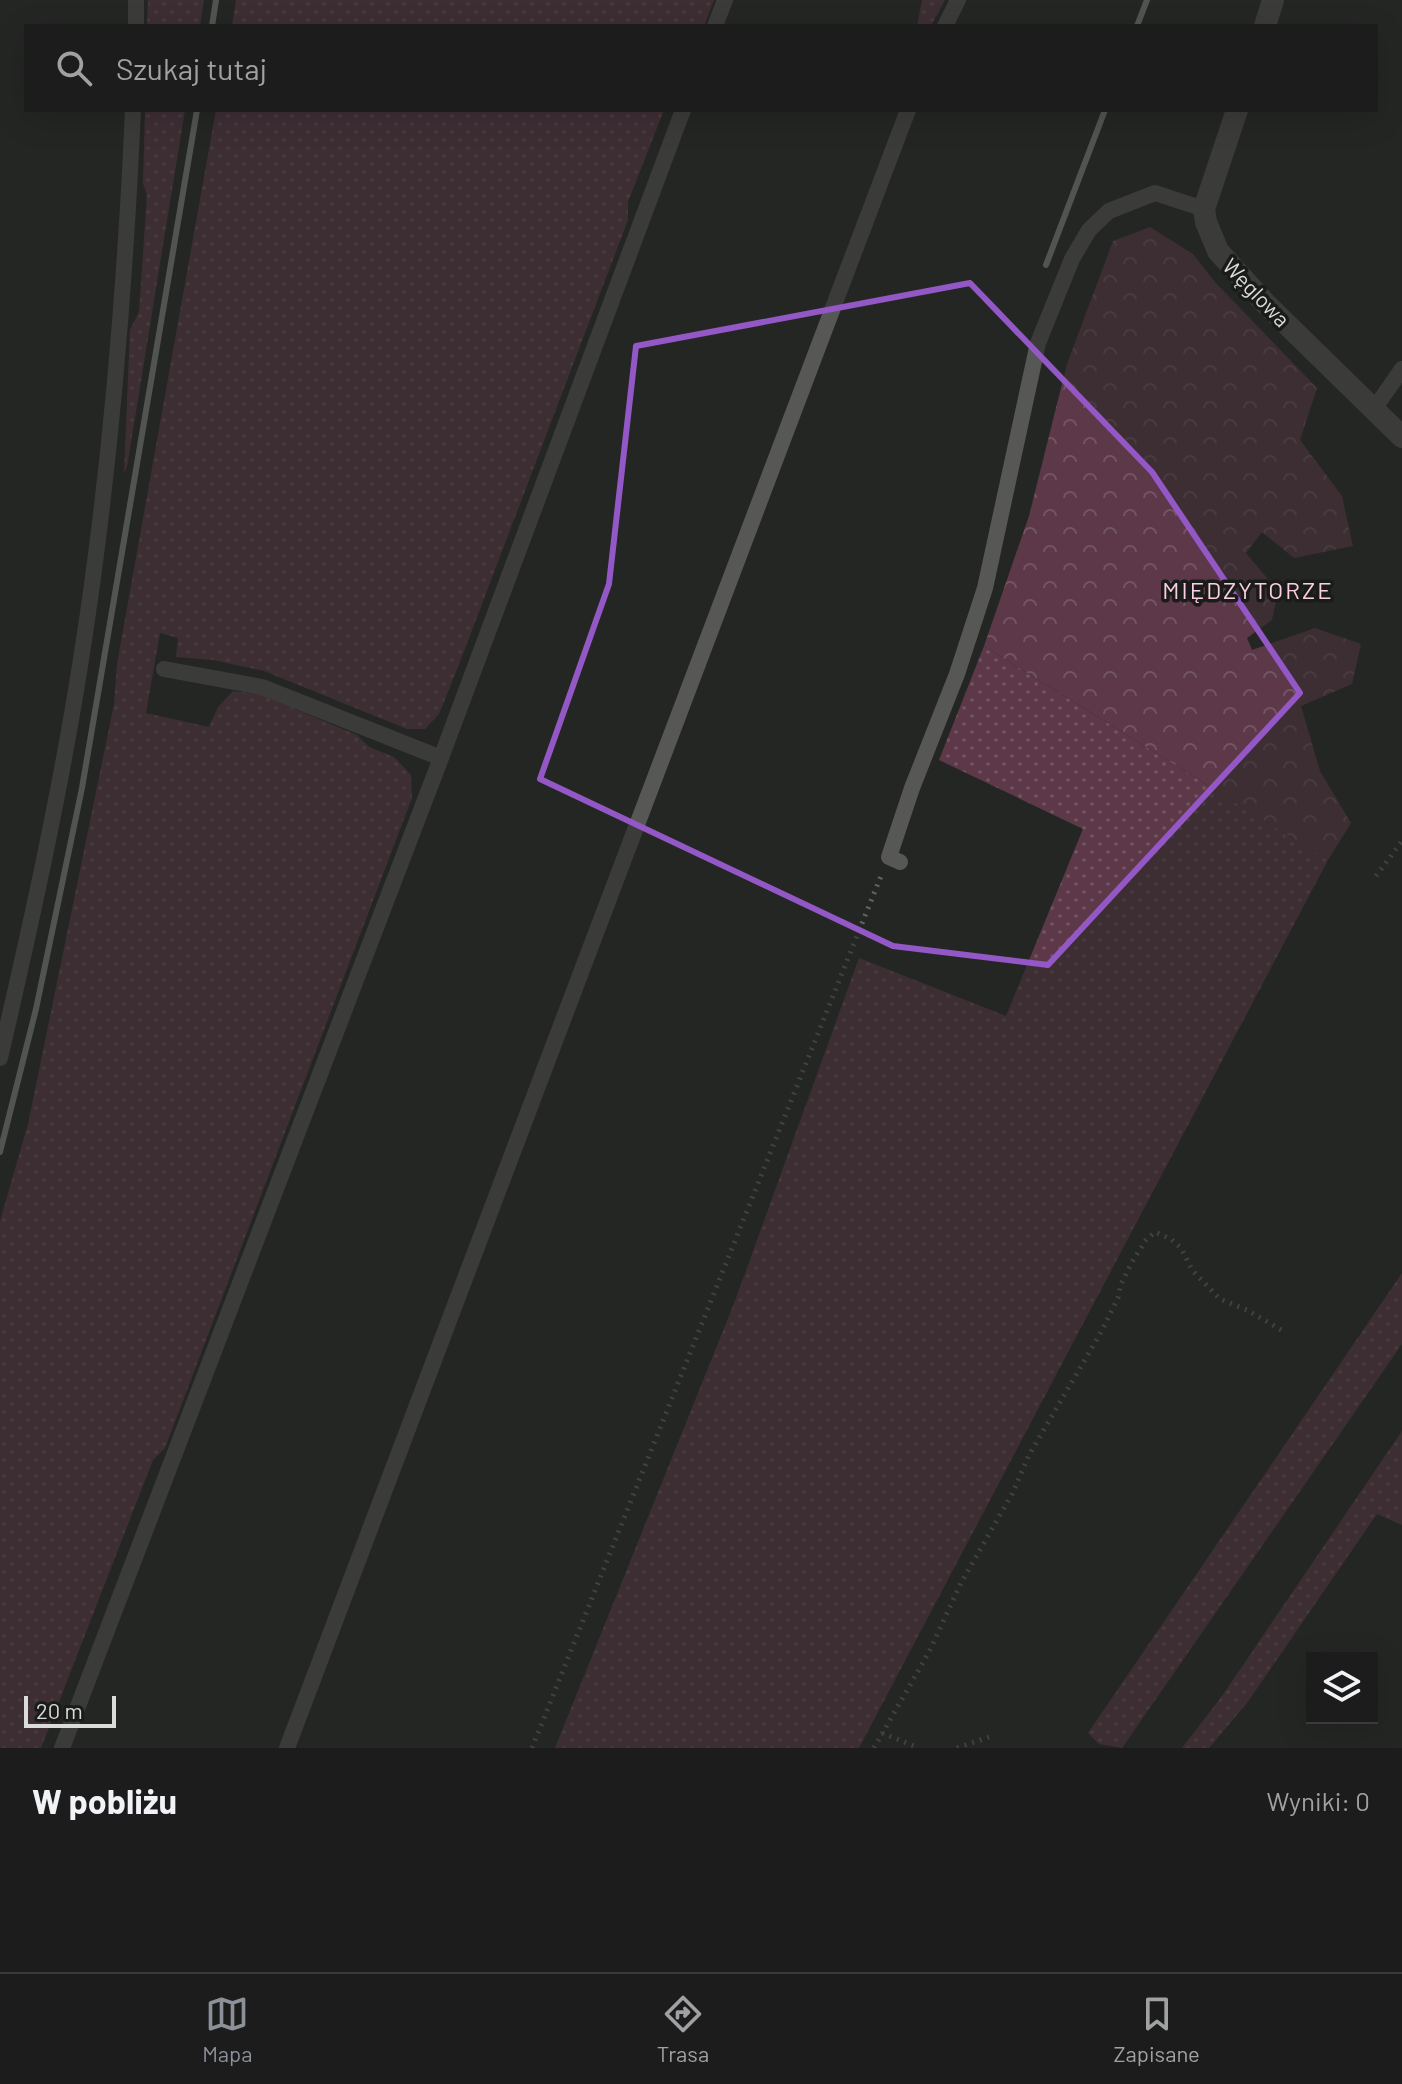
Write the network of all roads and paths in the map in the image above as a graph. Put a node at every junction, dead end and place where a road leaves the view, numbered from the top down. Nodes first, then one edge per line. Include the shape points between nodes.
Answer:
1 (136, 0) edge
2 (725, 0) edge
3 (958, 0) edge
4 (1273, 0) edge
5 (136, 24) edge
6 (716, 24) edge
7 (946, 24) edge
8 (1266, 24) edge
9 (133, 112) edge
10 (682, 112) edge
11 (907, 112) edge
12 (1236, 112) edge
13 (1204, 209) junction
14 (1402, 369) edge
15 (1374, 409) junction
16 (1402, 437) edge
17 (164, 669) dead end
18 (441, 758) junction
19 (1402, 841) edge
20 (894, 859) joint
21 (1376, 876) dead end
22 (0, 1058) edge
23 (1283, 1331) dead end
24 (882, 1733) junction
25 (989, 1737) dead end
26 (62, 1748) edge
27 (287, 1748) edge
28 (532, 1748) edge
29 (874, 1748) edge
30 (919, 1748) edge
31 (957, 1748) edge

1 - 5 lane
2 - 6 lane
3 - 7 lane
4 - 8 street
9 - 22 lane via 114,395 84,639 39,887
10 - 18 lane
11 - 27 lane
12 - 13 street
13 - 15 street, Węglowa via 1218,251
13 - 20 lane via 1155,193 1109,211 1089,230 1072,259 1038,343 985,588 912,788
14 - 15 lane
15 - 16 street, Węglowa
17 - 18 lane via 262,687
18 - 26 lane
19 - 21 path
20 - 28 path via 728,1252
23 - 24 path via 1220,1299 1171,1239 1155,1232 1146,1240
24 - 29 path
24 - 30 path
25 - 31 path

